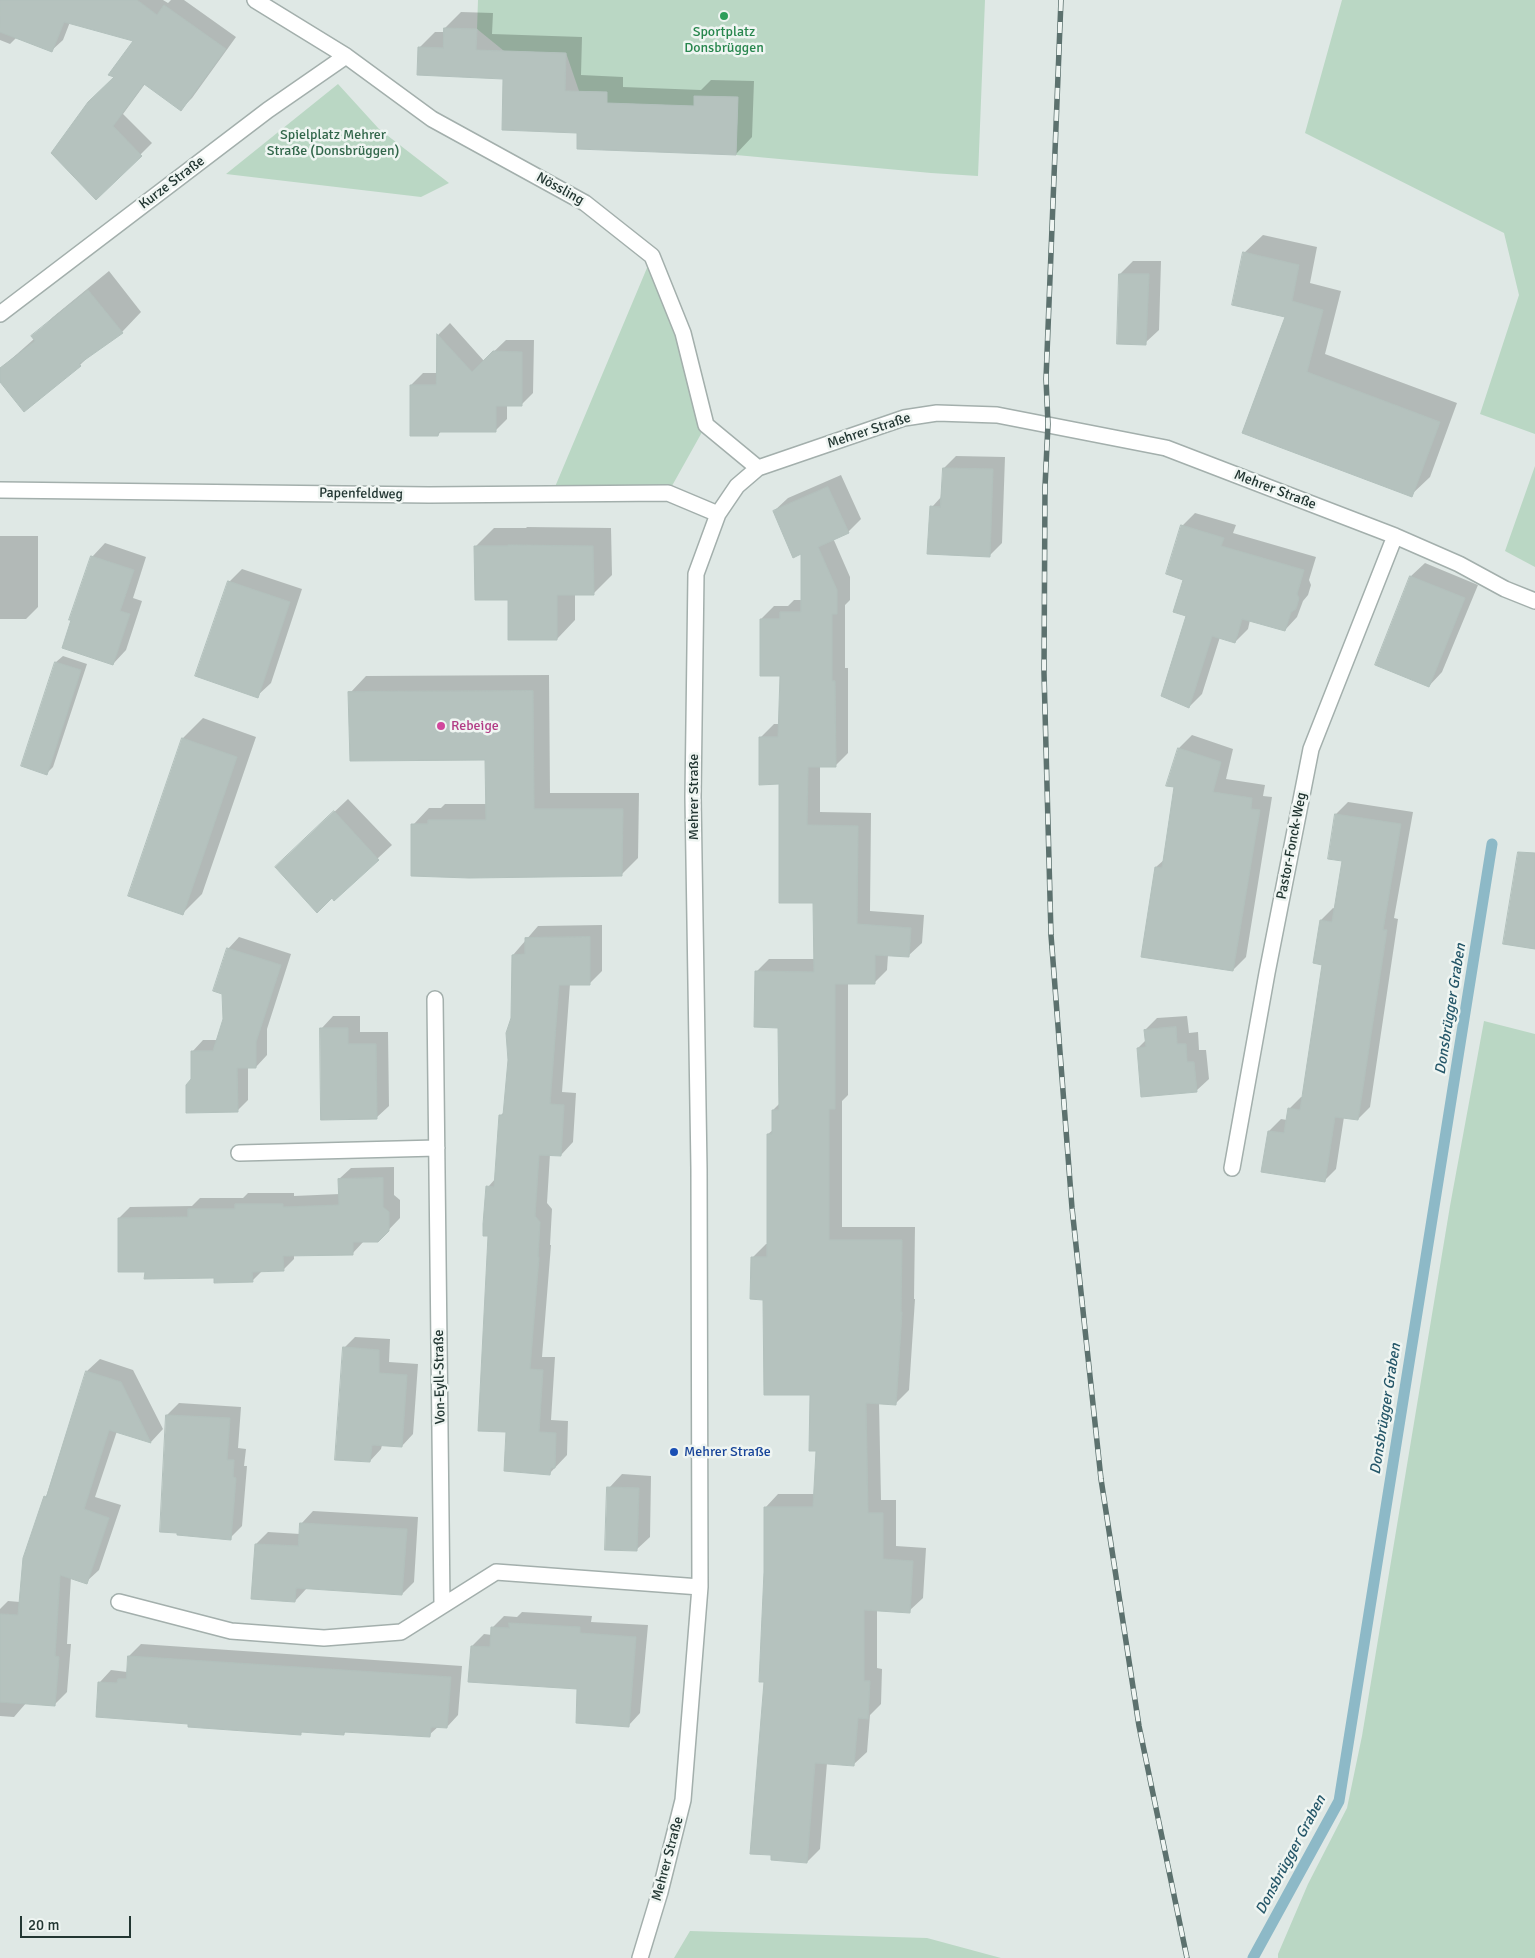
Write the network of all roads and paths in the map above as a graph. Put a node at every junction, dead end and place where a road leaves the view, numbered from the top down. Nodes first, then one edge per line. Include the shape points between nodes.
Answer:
1 (255, 0) edge
2 (346, 56) junction
3 (0, 314) edge
4 (758, 468) junction
5 (0, 490) edge
6 (718, 514) junction
7 (1395, 536) junction
8 (1535, 601) edge
9 (435, 999) dead end
10 (437, 1148) junction
11 (238, 1154) dead end
12 (1232, 1168) dead end
13 (700, 1587) junction
14 (119, 1602) dead end
15 (442, 1605) junction
16 (640, 1958) edge

1 - 2 street, Nössling
2 - 3 street, Kurze Straße via 268,110
2 - 4 street, Nössling via 432,119 585,203 652,256 683,333 706,424
4 - 6 street, Mehrer Straße via 737,486
4 - 7 street, Mehrer Straße via 904,418 937,413 998,415 1166,448
5 - 6 street, Papenfeldweg via 419,495 668,493
6 - 13 street, Mehrer Straße via 696,574 693,797 699,1169
7 - 8 street, Mehrer Straße
7 - 12 street, Pastor-Fonck-Weg via 1311,749
9 - 10 street, Von-Eyll-Straße
10 - 11 street
10 - 15 street, Von-Eyll-Straße
13 - 15 street via 496,1572
13 - 16 street, Mehrer Straße via 683,1800
14 - 15 street via 231,1631 324,1638 401,1632

